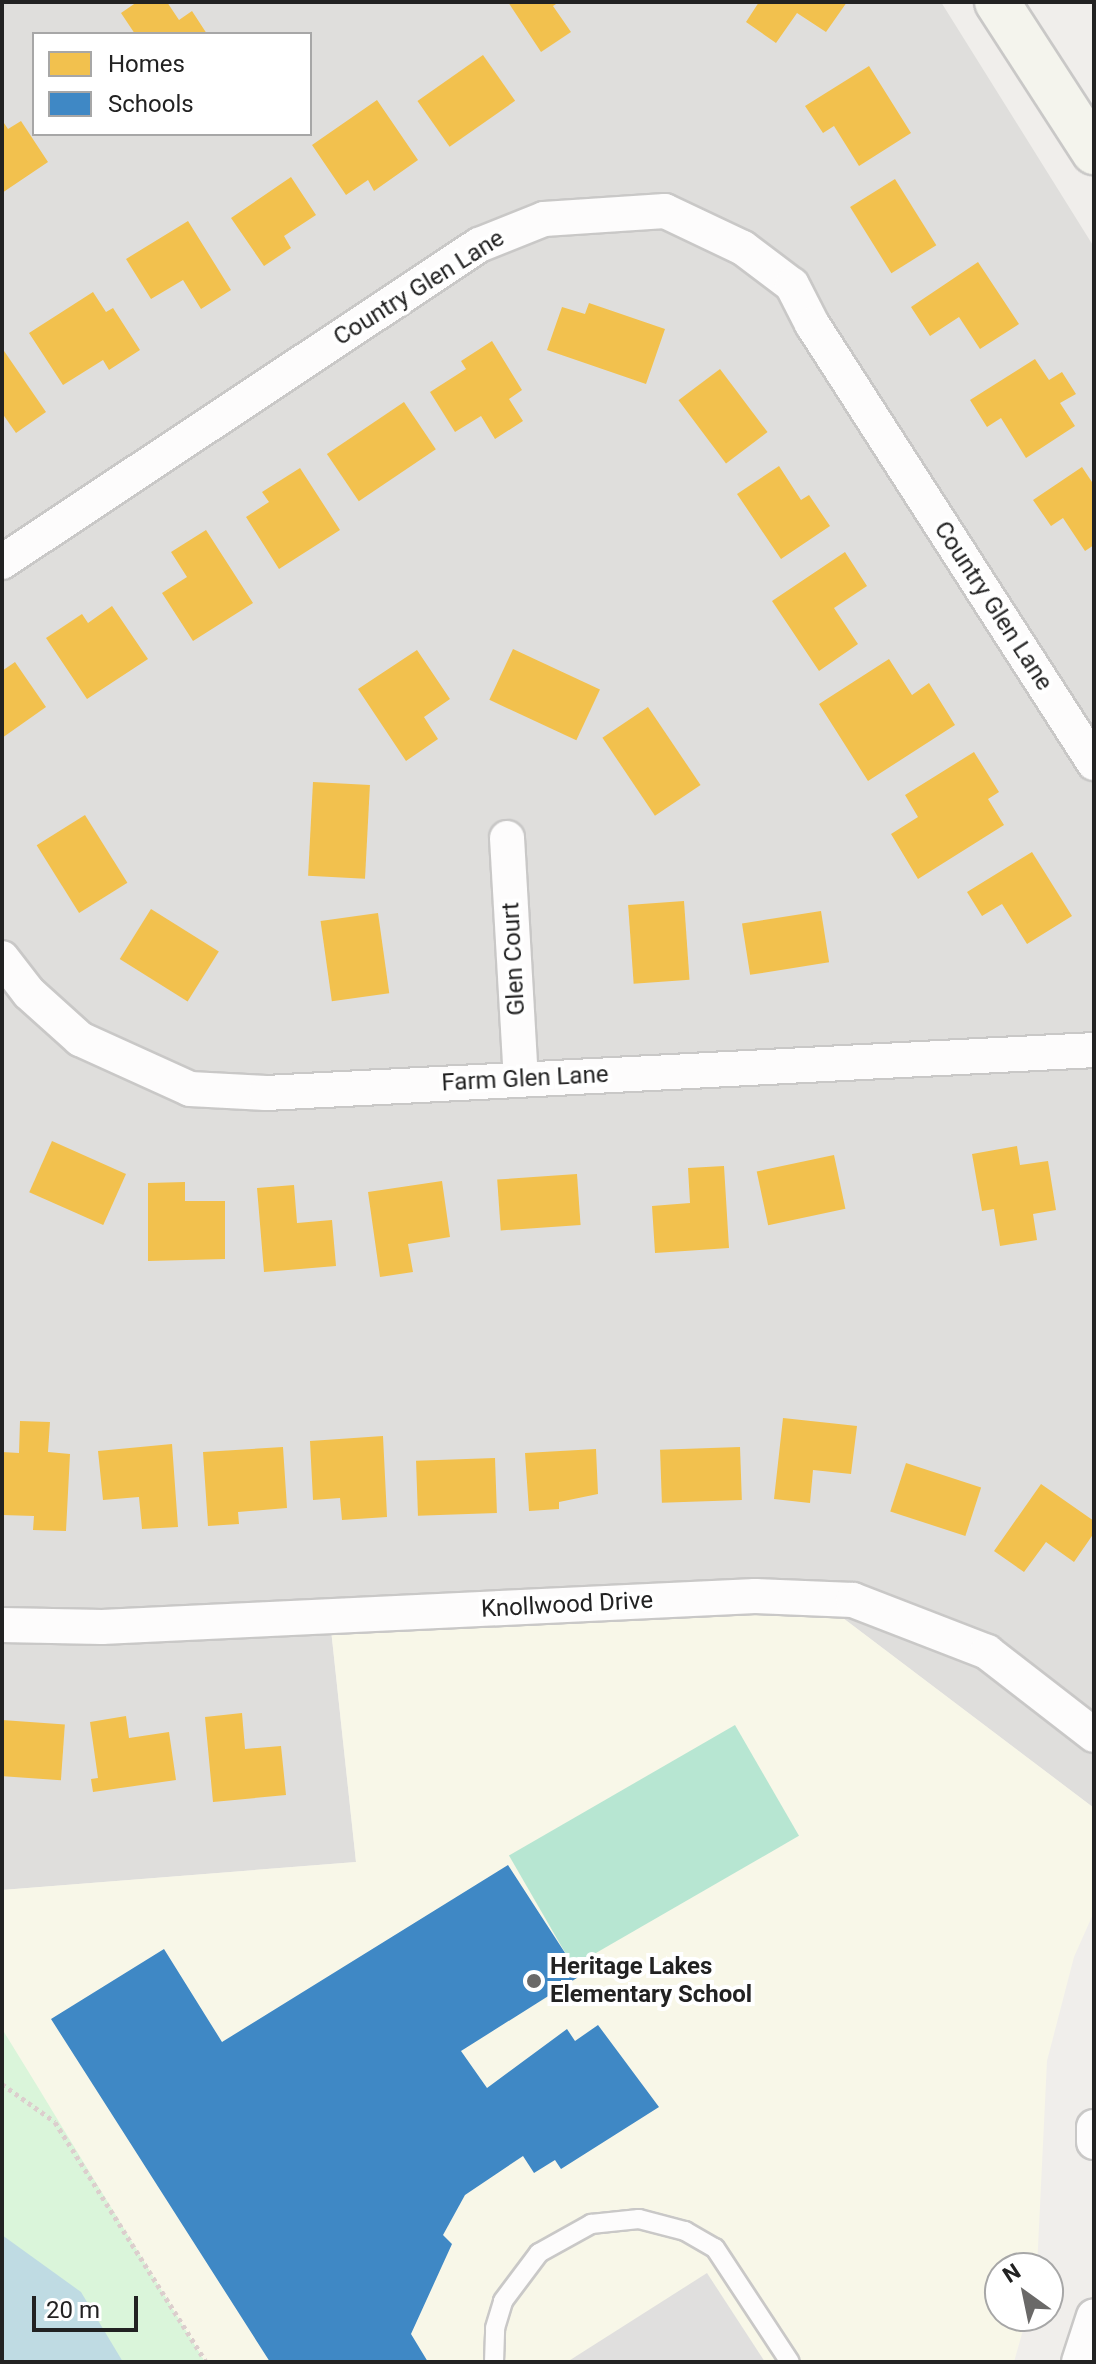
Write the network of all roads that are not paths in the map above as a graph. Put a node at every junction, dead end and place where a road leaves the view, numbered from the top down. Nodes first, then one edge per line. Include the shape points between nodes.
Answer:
1 (997, 2) edge
2 (1094, 152) edge
3 (2, 562) edge
4 (1094, 763) edge
5 (507, 838) dead end
6 (2, 958) edge
7 (1094, 1050) edge
8 (521, 1079) junction
9 (2, 1625) edge
10 (1094, 1735) edge
11 (1094, 2127) edge
12 (1094, 2142) edge
13 (1094, 2316) edge
14 (494, 2362) edge
15 (790, 2362) edge
16 (1079, 2362) edge

1 - 2 main road
3 - 4 street, Country Glen Lane via 479,245 544,219 665,211 743,248 792,285
5 - 8 street, Glen Court
6 - 8 street, Farm Glen Lane via 37,1001 80,1039 190,1089 266,1093
7 - 8 street, Farm Glen Lane
9 - 10 street, Knollwood Drive via 102,1627 755,1596 853,1600 987,1652
11 - 12 street
13 - 16 street
14 - 15 lane via 503,2301 539,2253 591,2224 639,2219 685,2231 715,2248

